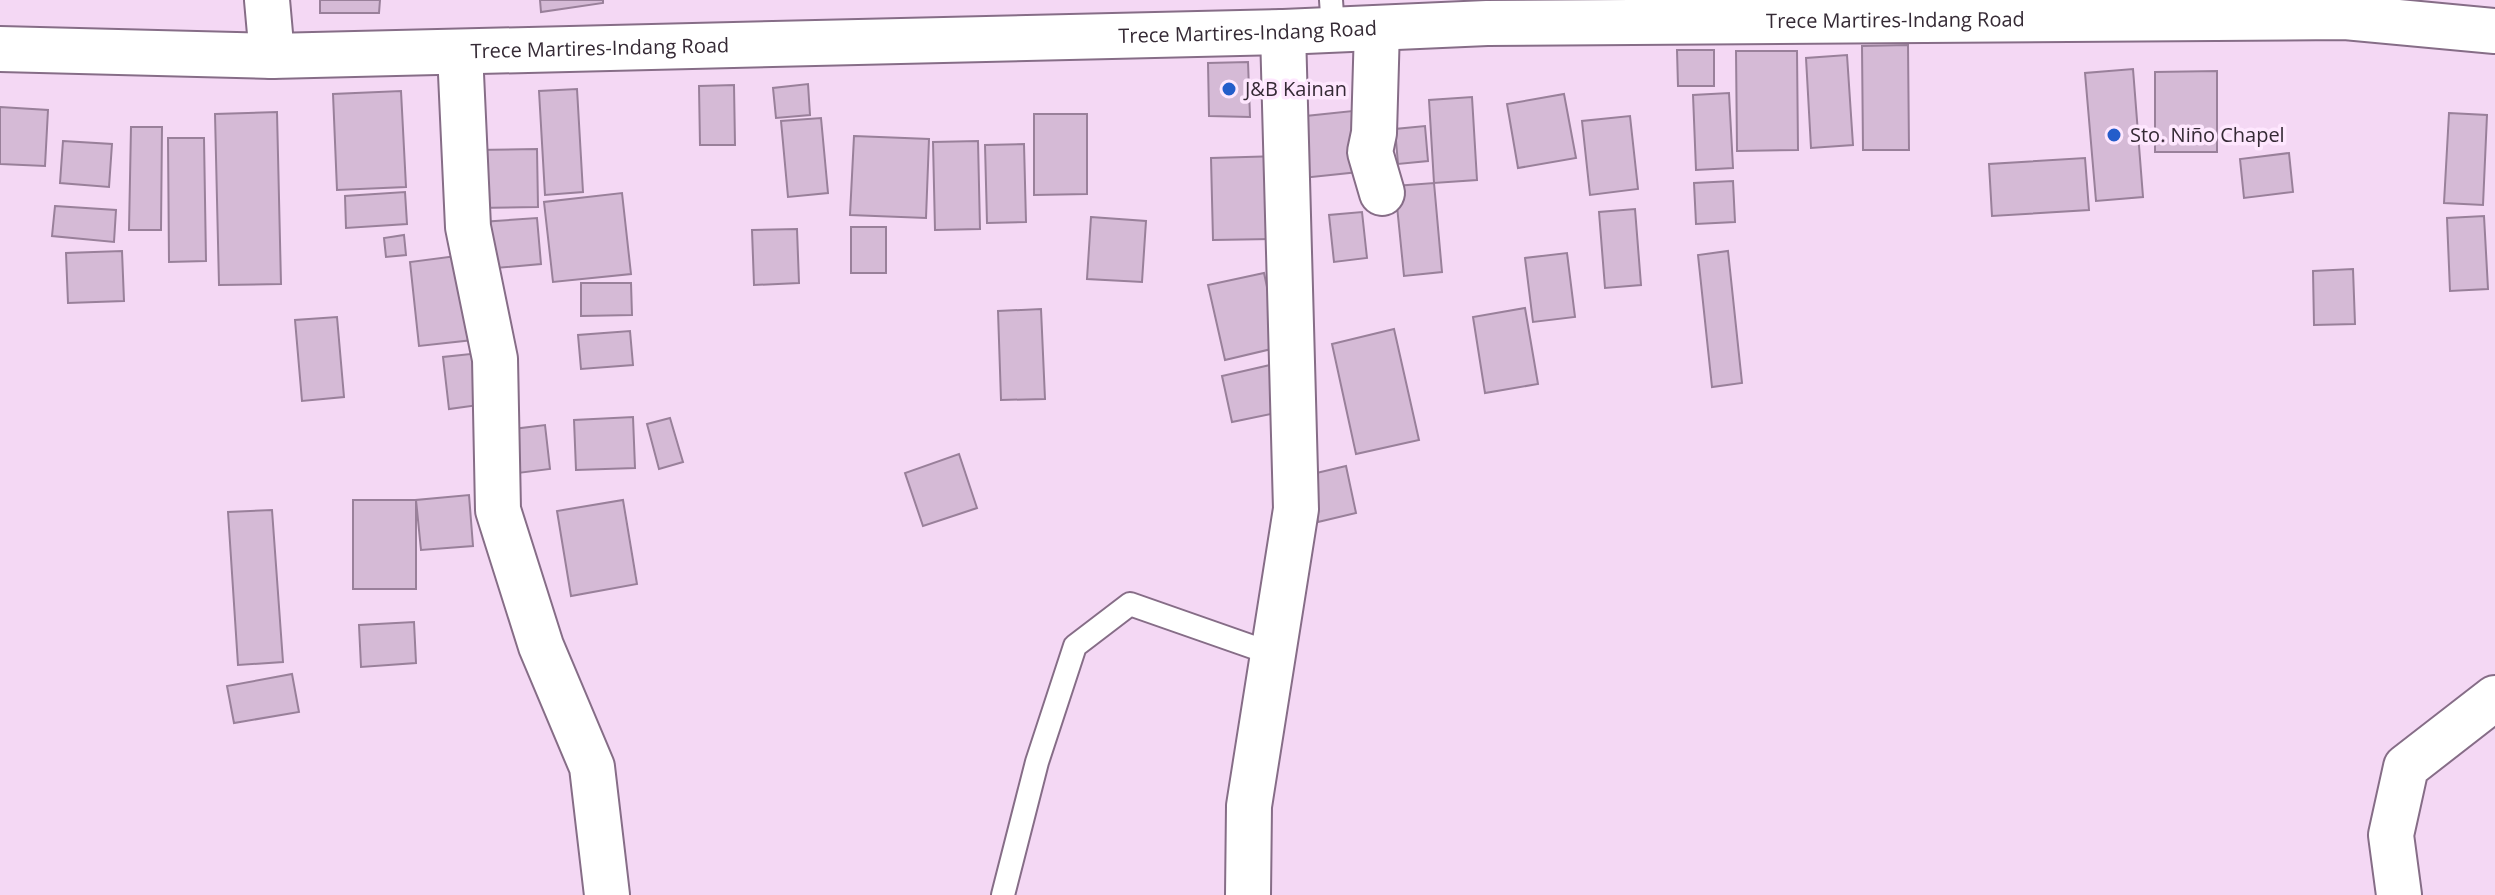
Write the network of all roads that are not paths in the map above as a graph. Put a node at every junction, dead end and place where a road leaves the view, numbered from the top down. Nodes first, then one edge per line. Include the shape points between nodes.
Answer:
1 (267, 0) edge
2 (1976, 10) edge
3 (1815, 11) edge
4 (1486, 12) edge
5 (1332, 15) edge
6 (1377, 28) junction
7 (2495, 31) edge
8 (1283, 32) junction
9 (0, 49) edge
10 (460, 52) junction
11 (272, 56) junction
12 (1382, 193) dead end
13 (1273, 654) junction
14 (2495, 698) edge
15 (607, 895) edge
16 (1003, 895) edge
17 (1248, 895) edge
18 (2399, 895) edge

1 - 11 main road
2 - 3 main road, Trece Martires-Indang Road
2 - 7 main road, Trece Martires-Indang Road via 2345,17
3 - 4 main road, Trece Martires-Indang Road
4 - 6 main road, Trece Martires-Indang Road
5 - 6 main road, Trece Martires-Indang Road
5 - 8 main road, Trece Martires-Indang Road
6 - 12 main road via 1370,152
8 - 10 main road, Trece Martires-Indang Road
8 - 13 main road via 1296,509
9 - 11 main road, Trece Martires-Indang Road
10 - 11 main road, Trece Martires-Indang Road
10 - 15 main road via 468,227 495,359 498,510 541,646 592,767
13 - 16 lane via 1130,604 1075,646 1037,762
13 - 17 main road via 1249,806
14 - 18 main road via 2406,767 2391,835

